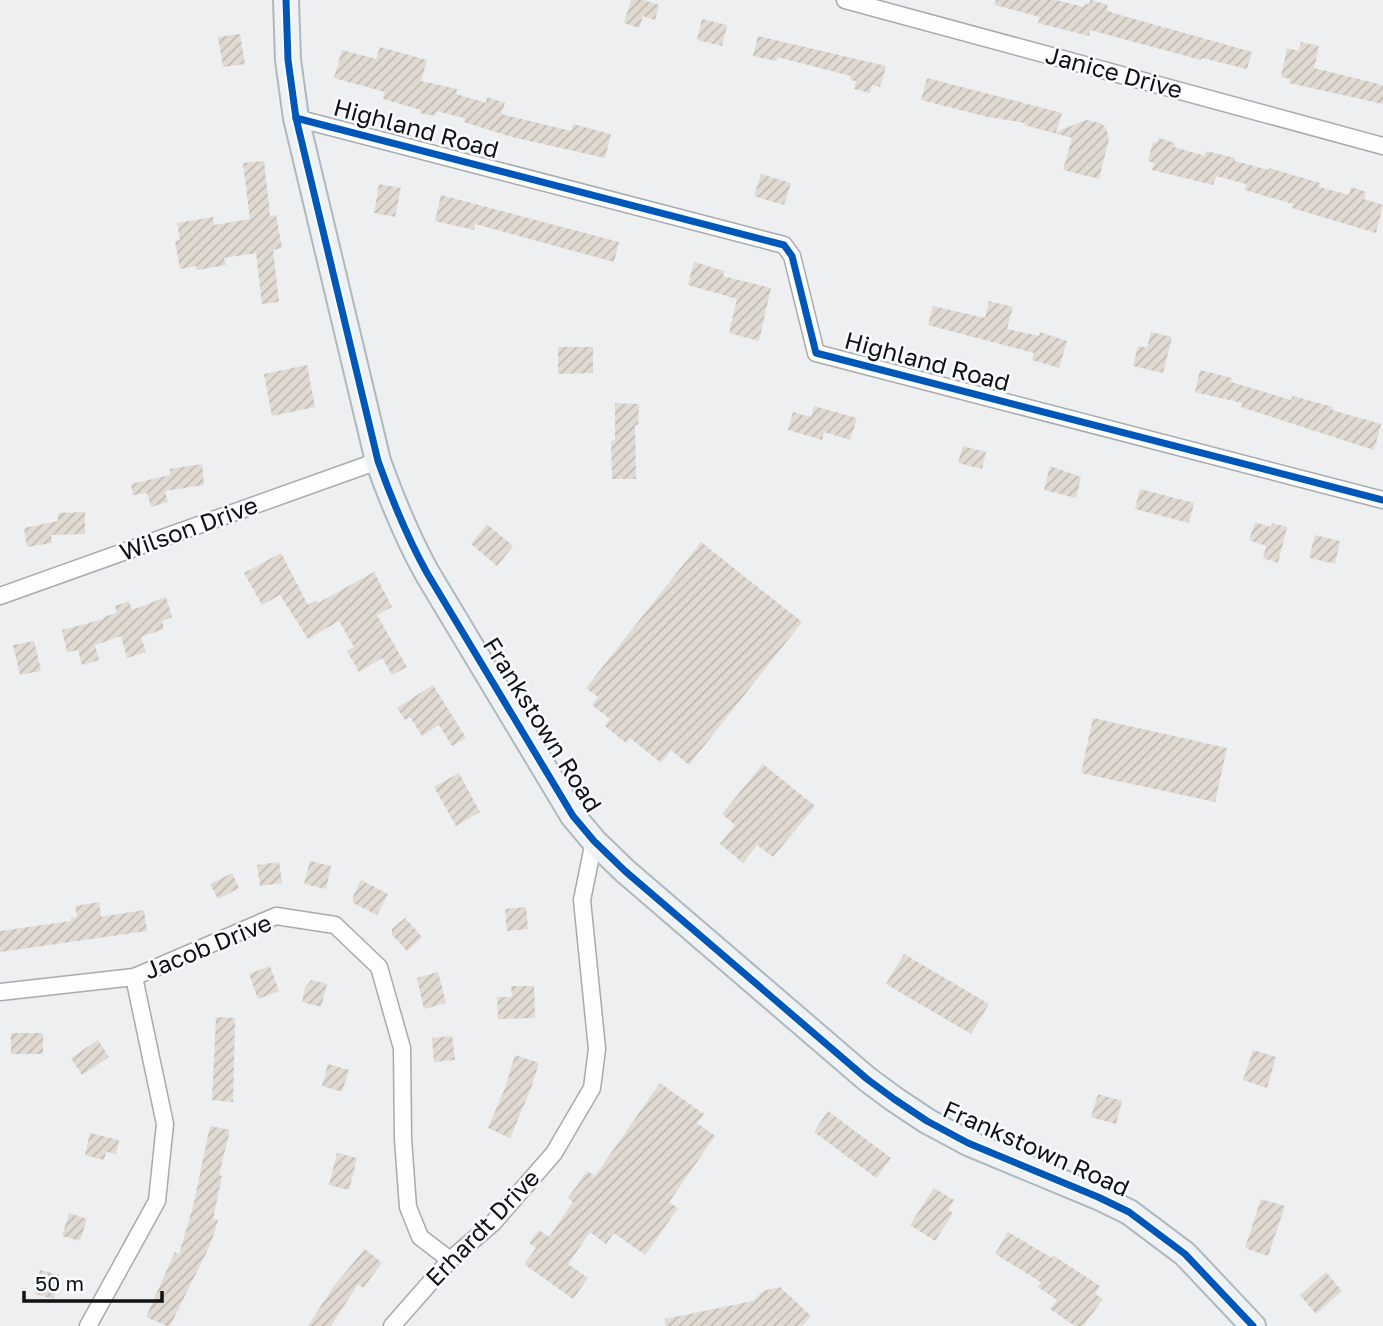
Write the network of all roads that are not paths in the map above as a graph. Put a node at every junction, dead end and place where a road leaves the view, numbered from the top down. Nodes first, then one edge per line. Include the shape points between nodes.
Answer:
1 (286, 0) edge
2 (845, 0) edge
3 (296, 118) junction
4 (1383, 146) edge
5 (378, 461) junction
6 (1383, 500) edge
7 (0, 596) edge
8 (594, 841) junction
9 (134, 977) junction
10 (0, 992) edge
11 (450, 1260) junction
12 (1244, 1323) edge
13 (88, 1326) edge
14 (393, 1326) edge

1 - 3 main road, Frankstown Road
2 - 4 street, Janice Drive
3 - 5 main road, Frankstown Road
3 - 6 street, Highland Road via 784,245 792,256 816,354
5 - 7 street, Wilson Drive
5 - 8 main road, Frankstown Road via 427,573 552,783
8 - 11 street, Erhardt Drive via 582,900 597,1049 592,1088 554,1153 494,1223
8 - 12 main road, Frankstown Road via 867,1079 968,1143 1129,1212 1185,1254
9 - 10 street, Jacob Drive
9 - 11 street, Jacob Drive via 276,916 335,925 379,967 402,1048 408,1207 420,1237
9 - 13 street via 165,1124 157,1201
11 - 14 street, Erhardt Drive

